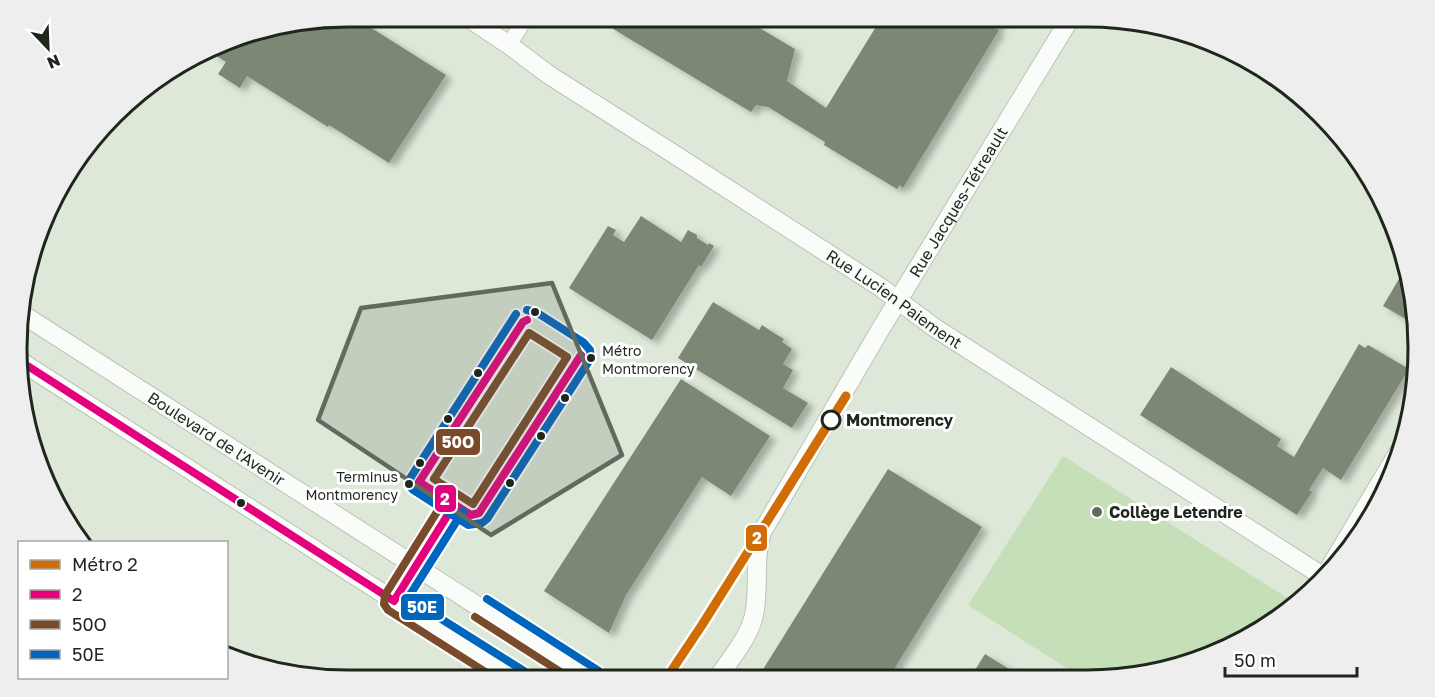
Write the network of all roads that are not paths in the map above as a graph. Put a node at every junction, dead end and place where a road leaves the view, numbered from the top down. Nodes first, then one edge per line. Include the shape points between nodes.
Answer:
1 (483, 27) edge
2 (520, 27) edge
3 (1064, 27) edge
4 (509, 45) junction
5 (899, 300) junction
6 (29, 319) edge
7 (28, 367) edge
8 (1380, 482) edge
9 (1347, 537) edge
10 (1318, 572) edge
11 (502, 670) edge
12 (577, 670) edge
13 (723, 670) edge

1 - 4 street, Rue Lucien Paiement
2 - 4 street
3 - 5 street, Rue Jacques-Tétreault
4 - 5 street, Rue Lucien Paiement via 549,75
5 - 10 street, Rue Lucien Paiement via 935,328
5 - 13 street, Rue Jacques-Tétreault via 762,531 752,622
6 - 12 street, Boulevard de l'Avenir
7 - 11 street
8 - 9 street

